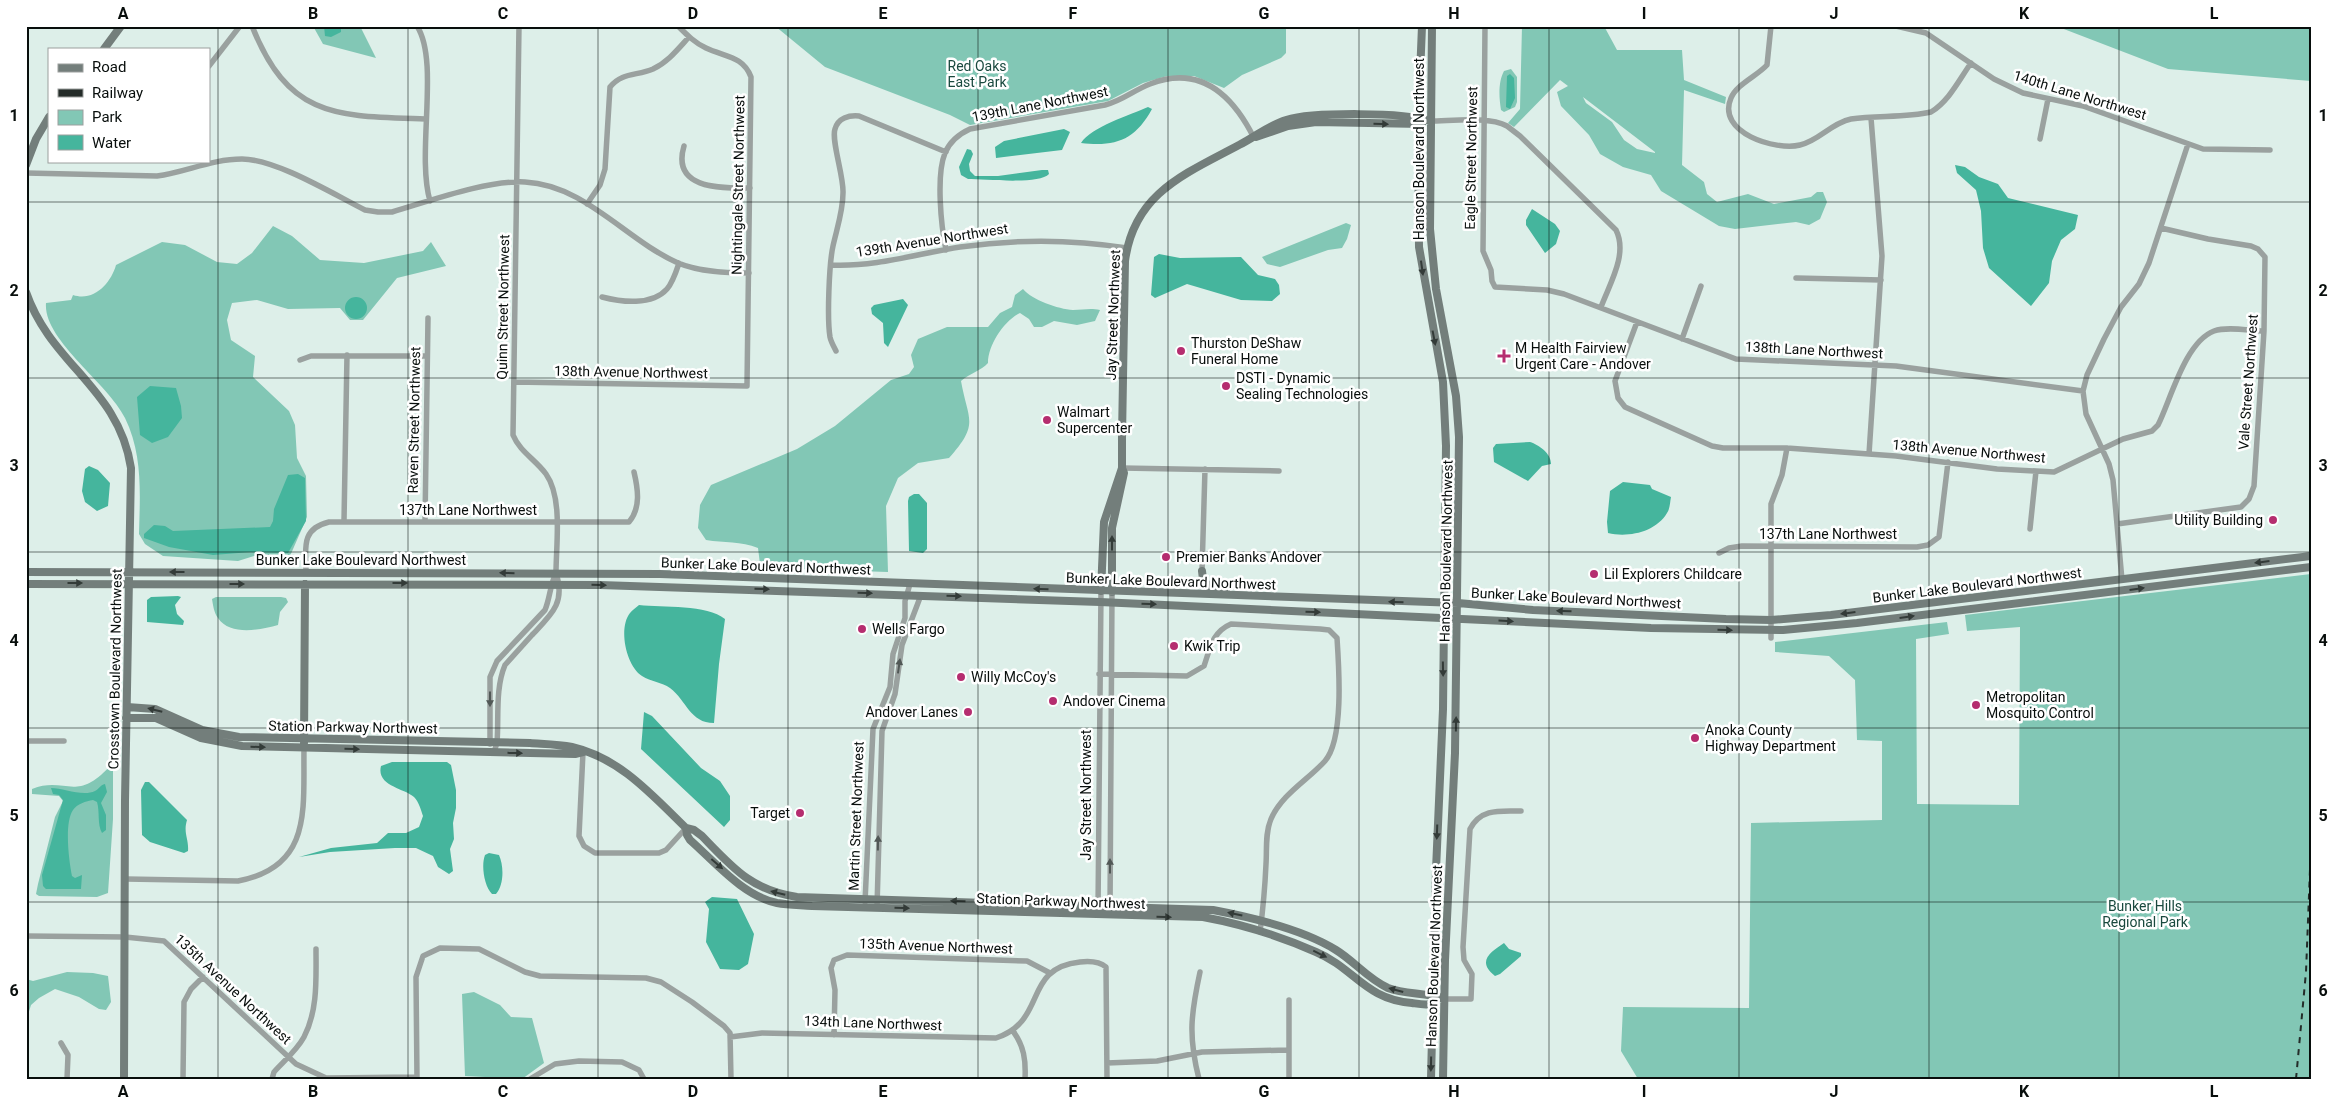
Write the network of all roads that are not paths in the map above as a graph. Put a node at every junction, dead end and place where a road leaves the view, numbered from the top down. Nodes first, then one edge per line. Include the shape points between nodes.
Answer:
1 (121, 26) edge
2 (240, 26) edge
3 (252, 26) edge
4 (519, 26) edge
5 (678, 26) edge
6 (1422, 26) edge
7 (1432, 26) edge
8 (1485, 26) edge
9 (1771, 26) edge
10 (1896, 26) edge
11 (420, 27) edge
12 (689, 37) junction
13 (105, 48) edge
14 (1971, 63) junction
15 (210, 65) edge
16 (2048, 99) junction
17 (1871, 118) junction
18 (48, 119) edge
19 (425, 119) junction
20 (1416, 119) junction
21 (1430, 121) junction
22 (1484, 122) junction
23 (1254, 138) junction
24 (2040, 139) dead end
25 (2188, 144) junction
26 (684, 146) dead end
27 (2270, 150) dead end
28 (946, 152) junction
29 (210, 161) edge
30 (204, 162) edge
31 (26, 165) edge
32 (26, 173) edge
33 (517, 182) junction
34 (750, 188) junction
35 (430, 201) junction
36 (587, 204) junction
37 (2161, 228) junction
38 (1127, 248) junction
39 (946, 250) junction
40 (679, 263) junction
41 (831, 265) junction
42 (749, 273) junction
43 (1796, 278) dead end
44 (1881, 280) junction
45 (1701, 286) dead end
46 (1495, 287) joint
47 (26, 292) edge
48 (602, 298) dead end
49 (1601, 307) junction
50 (428, 318) dead end
51 (1637, 322) junction
52 (2264, 332) junction
53 (1682, 339) junction
54 (836, 351) dead end
55 (347, 356) junction
56 (427, 356) junction
57 (300, 360) dead end
58 (1876, 365) junction
59 (514, 382) junction
60 (747, 386) joint
61 (2083, 391) junction
62 (1787, 448) junction
63 (2101, 449) junction
64 (1869, 454) junction
65 (1948, 462) junction
66 (1122, 468) junction
67 (1205, 469) junction
68 (1279, 471) dead end
69 (2036, 471) junction
70 (634, 472) dead end
71 (344, 521) junction
72 (425, 522) junction
73 (556, 522) junction
74 (2117, 524) junction
75 (2030, 529) dead end
76 (1771, 546) junction
77 (1720, 552) dead end
78 (2311, 556) edge
79 (2311, 567) edge
80 (1202, 571) joint
81 (26, 572) edge
82 (129, 572) junction
83 (306, 572) junction
84 (556, 573) junction
85 (2122, 580) junction
86 (129, 583) junction
87 (26, 584) edge
88 (305, 584) junction
89 (550, 584) junction
90 (559, 584) junction
91 (910, 584) junction
92 (1101, 591) junction
93 (1112, 592) junction
94 (908, 595) junction
95 (921, 595) junction
96 (1263, 597) junction
97 (2036, 601) junction
98 (1100, 602) junction
99 (1112, 602) junction
100 (1445, 603) junction
101 (1458, 603) junction
102 (1443, 618) junction
103 (1458, 618) junction
104 (1771, 620) junction
105 (1771, 634) junction
106 (1099, 674) junction
107 (1112, 674) junction
108 (127, 707) junction
109 (126, 718) junction
110 (176, 722) junction
111 (304, 738) junction
112 (26, 741) edge
113 (64, 741) dead end
114 (233, 741) junction
115 (493, 743) junction
116 (304, 748) junction
117 (494, 752) junction
118 (583, 752) junction
119 (1521, 811) dead end
120 (686, 828) junction
121 (126, 879) junction
122 (812, 897) junction
123 (865, 902) junction
124 (877, 903) junction
125 (1098, 904) junction
126 (1110, 905) junction
127 (812, 906) junction
128 (1097, 914) junction
129 (1111, 915) junction
130 (1262, 922) junction
131 (1260, 932) junction
132 (26, 936) edge
133 (125, 937) junction
134 (316, 949) dead end
135 (1200, 972) dead end
136 (1050, 973) junction
137 (203, 977) junction
138 (1432, 995) junction
139 (1444, 999) junction
140 (1288, 1000) dead end
141 (1432, 1004) junction
142 (1013, 1031) junction
143 (834, 1034) junction
144 (730, 1037) junction
145 (61, 1043) dead end
146 (1288, 1050) junction
147 (1193, 1053) junction
148 (287, 1057) junction
149 (1107, 1063) junction
150 (417, 1078) edge
151 (67, 1079) edge
152 (124, 1079) edge
153 (183, 1079) edge
154 (272, 1079) edge
155 (530, 1079) edge
156 (644, 1079) edge
157 (730, 1079) edge
158 (1025, 1079) edge
159 (1107, 1079) edge
160 (1199, 1079) edge
161 (1289, 1079) edge
162 (1431, 1079) edge
163 (1443, 1079) edge

1 - 13 main road
2 - 15 street
3 - 19 street via 267,60 278,75 295,92 323,109 345,115
4 - 33 street, Quinn Street Northwest
5 - 12 street, Nightingale Street Northwest
6 - 20 main road, Hanson Boulevard Northwest
7 - 21 main road, Hanson Boulevard Northwest
8 - 22 street, Eagle Street Northwest
9 - 17 street via 1767,65 1738,88 1729,106 1730,116 1740,131 1770,143 1802,145 1838,122
10 - 14 street, 140th Lane Northwest via 1926,32
11 - 19 street via 426,59
12 - 34 street, Nightingale Street Northwest via 706,48 734,57 748,69 752,84
12 - 36 street via 668,60 653,69 619,78 610,87 606,168 600,185
14 - 16 street, 140th Lane Northwest via 2012,89
14 - 17 street via 1950,94 1931,112
16 - 24 street
16 - 25 street, 140th Lane Northwest via 2083,106
17 - 44 street
18 - 31 main road
19 - 35 street via 424,164
20 - 21 main road
23 -> 20 main road, Jay Street Northwest via 1316,122
20 - 23 main road, Jay Street Northwest via 1304,116 1270,126
20 -> 100 main road, Hanson Boulevard Northwest via 1419,246 1445,403
21 - 22 street
21 - 101 main road, Hanson Boulevard Northwest via 1431,252 1459,417
22 - 46 street, Eagle Street Northwest via 1482,252
22 - 49 street via 1506,126 1520,136 1620,237 1621,252
23 - 28 street, 139th Lane Northwest via 1226,96 1207,85 1180,79 1153,83 1105,105 977,126 953,140
23 - 38 main road, Jay Street Northwest via 1186,173 1158,194 1136,223
25 - 27 street, 140th Lane Northwest via 2203,149
25 - 37 street
26 - 34 street via 683,168 696,181 710,187
28 - 39 street via 942,164 941,218
28 - 41 street via 859,116 842,119 834,135 842,176 843,203
29 - 35 street via 243,158 262,161 365,210 392,212
30 - 32 street via 178,173 157,176
33 - 35 street via 500,183
33 - 36 street via 563,191
33 - 59 street, Quinn Street Northwest
34 - 42 street, Nightingale Street Northwest
36 - 40 street
37 - 52 street, Vale Street Northwest via 2258,249 2266,259
37 - 61 street via 2139,284 2121,307 2100,347
38 - 39 street, 139th Avenue Northwest via 1030,240
38 - 66 main road, Jay Street Northwest
39 - 41 street, 139th Avenue Northwest via 884,262
40 - 42 street via 710,271
40 - 48 street via 667,289 654,298 634,302
41 - 54 street via 830,335
42 - 60 street, Nightingale Street Northwest
43 - 44 street
44 - 58 street
45 - 53 street
46 - 49 street, 138th Lane Northwest via 1556,291
47 - 82 main road, Crosstown Boulevard Northwest via 37,317 58,349 104,400 125,441 131,481
49 - 51 street, 138th Lane Northwest
50 - 56 street, Raven Street Northwest
51 - 53 street, 138th Lane Northwest
51 - 62 street, 138th Avenue Northwest via 1615,381 1618,398 1625,407 1712,446
52 - 63 street, 138th Avenue Northwest via 2215,330 2205,336 2187,358 2158,425 2152,431
52 - 74 street, Vale Street Northwest via 2254,486 2246,504 2225,511
53 - 58 street, 138th Lane Northwest via 1736,359
55 - 56 street
55 - 57 street via 311,356
55 - 71 street
56 - 72 street, Raven Street Northwest
58 - 61 street, 138th Lane Northwest
58 - 64 street
59 - 60 street, 138th Avenue Northwest
59 - 73 street, Quinn Street Northwest via 514,435 522,451 545,473 552,485
61 - 63 street via 2086,414
62 - 64 street, 138th Avenue Northwest
62 - 76 street via 1782,475 1771,504
63 - 69 street, 138th Avenue Northwest via 2054,472
63 - 74 street via 2113,480
64 - 65 street, 138th Avenue Northwest
65 - 69 street, 138th Avenue Northwest
65 - 76 street, 137th Lane Northwest via 1939,537 1928,545 1917,548
66 - 67 street
66 - 92 main road, Jay Street Northwest via 1104,522
93 -> 66 main road, Jay Street Northwest via 1112,528 1124,474
67 - 68 street
67 - 80 street
69 - 75 street
70 - 73 street, 137th Lane Northwest via 637,507 628,522
71 - 72 street, 137th Lane Northwest
71 - 83 street, 137th Lane Northwest via 321,524 310,533 306,547
72 - 73 street, 137th Lane Northwest
73 - 84 street, Quinn Street Northwest
74 - 85 street
76 - 77 street, 137th Lane Northwest via 1729,548
76 - 104 street
78 -> 85 main road, Bunker Lake Boulevard Northwest
97 -> 79 main road
80 - 96 main road via 1203,579 1210,588
81 - 82 main road, Bunker Lake Boulevard Northwest
83 -> 82 main road, Bunker Lake Boulevard Northwest
82 - 86 main road, Crosstown Boulevard Northwest
84 -> 83 main road, Bunker Lake Boulevard Northwest
84 - 89 street, Quinn Street Northwest
84 - 90 street, Quinn Street Northwest
84 - 91 main road, Bunker Lake Boulevard Northwest
85 - 97 main road via 2118,586
85 -> 104 main road, Bunker Lake Boulevard Northwest
87 -> 86 main road, Bunker Lake Boulevard Northwest
86 -> 88 main road, Bunker Lake Boulevard Northwest
86 - 108 main road, Crosstown Boulevard Northwest
88 -> 89 main road, Bunker Lake Boulevard Northwest
88 - 111 main road
89 - 90 main road, Bunker Lake Boulevard Northwest
89 -> 115 street, Quinn Street Northwest via 545,610 492,669
90 -> 94 main road, Bunker Lake Boulevard Northwest
90 - 115 street, Quinn Street Northwest via 555,610 505,665 501,674
92 -> 91 main road, Bunker Lake Boulevard Northwest
91 - 94 street, Martin Street Northwest
92 - 93 main road, Bunker Lake Boulevard Northwest
92 - 98 street, Jay Street Northwest
93 - 96 main road, Bunker Lake Boulevard Northwest
93 - 99 street, Jay Street Northwest
94 - 95 main road, Bunker Lake Boulevard Northwest
94 - 123 street, Martin Street Northwest via 905,618 893,654 890,688 873,729
95 -> 98 main road, Bunker Lake Boulevard Northwest
124 -> 95 street, Martin Street Northwest via 882,731 895,694 902,645
100 -> 96 main road, Bunker Lake Boulevard Northwest
105 -> 97 main road, Bunker Lake Boulevard Northwest
98 - 99 main road, Bunker Lake Boulevard Northwest
98 - 106 street, Jay Street Northwest
99 -> 102 main road, Bunker Lake Boulevard Northwest
99 - 107 street, Jay Street Northwest
100 - 101 main road, Bunker Lake Boulevard Northwest
100 - 102 main road, Hanson Boulevard Northwest
101 - 103 main road, Hanson Boulevard Northwest
104 -> 101 main road, Bunker Lake Boulevard Northwest via 1532,610
102 - 103 main road, Bunker Lake Boulevard Northwest
102 -> 138 main road, Hanson Boulevard Northwest via 1443,709
103 -> 105 main road, Bunker Lake Boulevard Northwest via 1756,630
139 -> 103 main road, Hanson Boulevard Northwest via 1455,776
104 - 105 street
106 - 107 street
106 - 125 street, Jay Street Northwest
126 -> 107 street, Jay Street Northwest
107 - 130 street via 1187,676 1195,673 1204,666 1213,638 1231,624 1329,630 1337,638 1339,669 1334,746 1326,760 1282,801 1269,825
108 - 109 main road, Crosstown Boulevard Northwest
110 -> 108 main road, Station Parkway Northwest via 155,709
109 - 110 main road, Station Parkway Northwest
109 - 121 main road, Crosstown Boulevard Northwest
110 - 114 main road, Station Parkway Northwest
111 - 114 main road, Station Parkway Northwest
111 - 115 main road, Station Parkway Northwest
111 - 116 main road
112 - 113 street
114 -> 116 main road, Station Parkway Northwest
115 - 117 street, Quinn Street Northwest
115 - 118 main road, Station Parkway Northwest via 555,744
116 -> 117 main road, Station Parkway Northwest
116 - 121 street via 301,830 284,859 268,872 238,881
117 -> 118 main road, Station Parkway Northwest
118 - 120 main road, Station Parkway Northwest via 608,760 626,772
118 - 120 street via 579,836 589,851 595,854 659,853 666,850
119 - 139 street, Station Parkway Northwest via 1486,812 1475,820 1470,829 1462,947 1464,960 1472,974 1472,1000
122 -> 120 main road, Station Parkway Northwest via 778,894 761,888 694,830
120 -> 127 main road, Station Parkway Northwest via 690,840 742,886 777,903
121 - 133 main road, Crosstown Boulevard Northwest
122 - 123 main road, Station Parkway Northwest
122 - 127 main road
123 - 124 main road, Station Parkway Northwest
123 - 127 main road, Station Parkway Northwest
125 -> 124 main road, Station Parkway Northwest
124 -> 128 main road, Station Parkway Northwest
125 - 126 main road, Station Parkway Northwest
125 - 128 street, Jay Street Northwest
126 - 129 street, Jay Street Northwest
130 -> 126 main road, Station Parkway Northwest via 1213,910
128 - 129 main road, Station Parkway Northwest
129 -> 131 main road, Station Parkway Northwest via 1203,917
130 - 131 street
138 -> 130 main road, Station Parkway Northwest via 1388,988 1334,949
131 -> 141 main road, Station Parkway Northwest via 1318,952 1379,996
132 - 133 street, 135th Avenue Northwest
133 - 137 street, 135th Avenue Northwest via 164,941
133 - 152 main road, Crosstown Boulevard Northwest
134 - 148 street via 314,1011 303,1038
135 - 147 street via 1191,1019
136 - 142 street via 1027,1015
136 - 143 street, 135th Avenue Northwest via 1026,961 839,958 834,960 831,968 835,990
136 - 149 street via 1082,962 1098,962 1106,967
137 - 148 street, 135th Avenue Northwest
137 - 153 street via 184,1002
138 - 139 main road, Station Parkway Northwest
138 - 141 main road, Hanson Boulevard Northwest
139 - 141 main road, Station Parkway Northwest
139 - 163 main road, Hanson Boulevard Northwest
140 - 146 street
141 -> 162 main road, Hanson Boulevard Northwest
142 - 143 street, 134th Lane Northwest via 996,1038 978,1039
142 - 158 street via 1021,1042
143 - 144 street, 134th Lane Northwest via 762,1033
144 - 150 street via 724,1026 661,982 646,978 540,976 479,949 440,948 422,956 416,977
144 - 157 street
145 - 151 street via 68,1055
146 - 147 street
146 - 161 street
147 - 149 street via 1157,1061
147 - 160 street
148 - 150 street, 135th Avenue Northwest via 326,1078
148 - 154 street
149 - 159 street
155 - 156 street via 555,1064 579,1061 622,1062 639,1070

